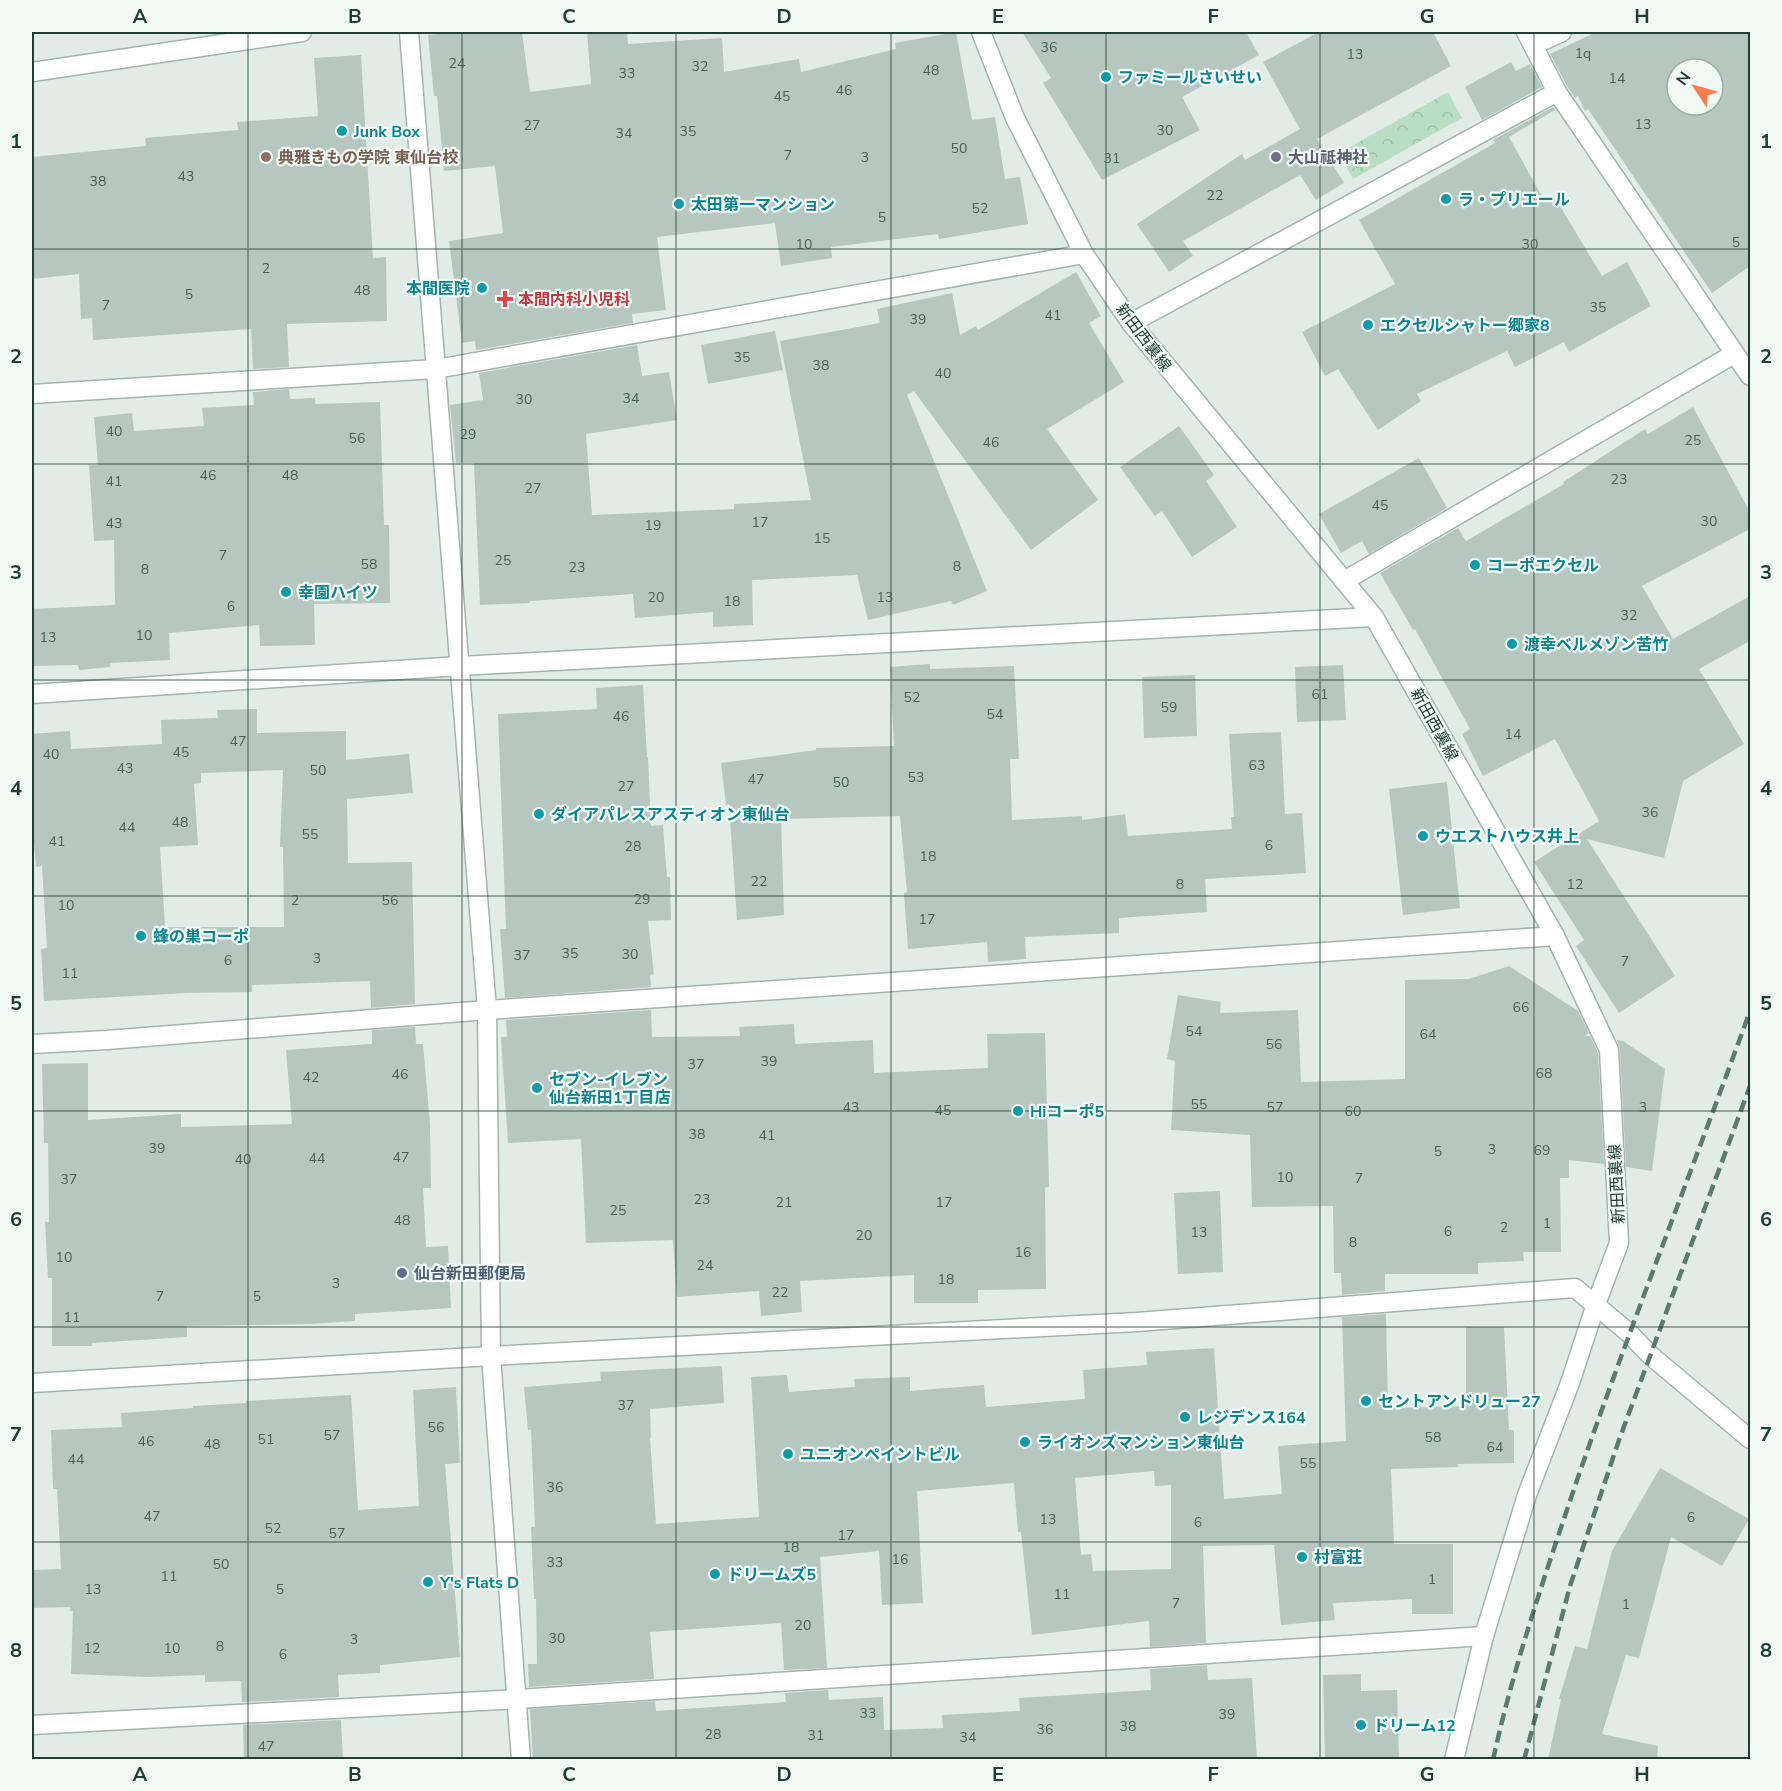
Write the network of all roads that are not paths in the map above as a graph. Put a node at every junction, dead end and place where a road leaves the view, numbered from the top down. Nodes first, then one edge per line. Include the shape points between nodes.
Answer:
1 (302, 32) edge
2 (409, 32) edge
3 (981, 32) edge
4 (1562, 32) edge
5 (1530, 38) edge
6 (32, 72) edge
7 (1557, 92) junction
8 (1084, 254) junction
9 (1131, 323) junction
10 (1734, 354) junction
11 (436, 369) junction
12 (1750, 376) edge
13 (32, 394) edge
14 (1344, 580) junction
15 (1374, 617) junction
16 (459, 666) junction
17 (32, 694) edge
18 (1556, 936) junction
19 (487, 1010) junction
20 (32, 1044) edge
21 (1596, 1304) junction
22 (491, 1356) junction
23 (32, 1383) edge
24 (1750, 1439) edge
25 (1484, 1636) junction
26 (518, 1699) junction
27 (32, 1725) edge
28 (521, 1760) edge
29 (1454, 1760) edge

1 - 6 street
2 - 11 street
3 - 8 street, 新田西裏線 via 1015,117
4 - 5 street
5 - 7 street
7 - 9 street
7 - 10 street
8 - 9 street, 新田西裏線
8 - 11 street
9 - 14 street, 新田西裏線
10 - 12 street
10 - 14 street
11 - 13 street
11 - 16 street
14 - 15 street, 新田西裏線
15 - 16 street
15 - 18 street, 新田西裏線
16 - 17 street
16 - 19 street
18 - 19 street
18 - 21 street, 新田西裏線 via 1609,1050 1619,1243
19 - 20 street
19 - 22 street
21 - 22 street via 1575,1288 1137,1322
21 - 24 street
21 - 25 street, 新田西裏線 via 1527,1495
22 - 23 street
22 - 26 street
25 - 26 street
25 - 29 street, 新田西裏線
26 - 27 street
26 - 28 street

